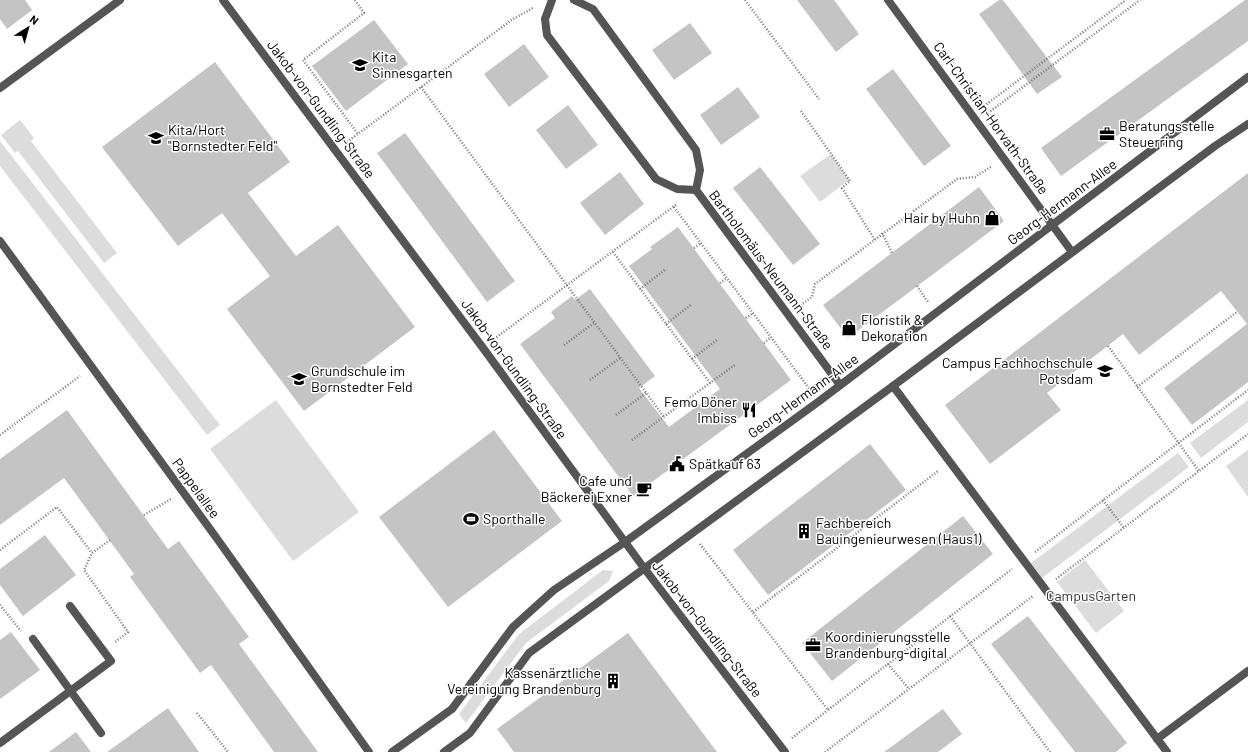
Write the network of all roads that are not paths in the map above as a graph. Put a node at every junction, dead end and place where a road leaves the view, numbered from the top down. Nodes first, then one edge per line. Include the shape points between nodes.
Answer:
1 (120, 0) edge
2 (223, 0) edge
3 (552, 0) edge
4 (574, 0) edge
5 (888, 0) edge
6 (1248, 77) edge
7 (0, 88) edge
8 (1248, 124) edge
9 (696, 190) junction
10 (1053, 226) junction
11 (0, 241) edge
12 (1072, 252) junction
13 (840, 385) junction
14 (893, 386) junction
15 (625, 542) junction
16 (644, 568) junction
17 (70, 606) dead end
18 (33, 639) road end
19 (1248, 671) edge
20 (71, 691) junction
21 (102, 733) dead end
22 (1158, 739) junction
23 (0, 743) edge
24 (783, 749) edge
25 (369, 752) edge
26 (392, 752) edge
27 (444, 752) edge
28 (1167, 752) edge

1 - 7 street
2 - 15 street, Jakob-von-Gundling-Straße
3 - 9 street, Bartholomäus-Neumann-Straße via 545,19 547,35 651,173 656,179 677,189
4 - 9 street, Bartholomäus-Neumann-Straße via 593,9 696,150 700,170
5 - 10 street, Carl-Christian-Horvath-Straße
6 - 10 street, Georg-Hermann-Allee
8 - 12 street
9 - 13 street, Bartholomäus-Neumann-Straße
10 - 12 street, Carl-Christian-Horvath-Straße
10 - 13 street, Georg-Hermann-Allee
11 - 25 street, Pappelallee
12 - 14 street
13 - 15 street, Georg-Hermann-Allee
14 - 16 street
14 - 22 street
15 - 16 street, Jakob-von-Gundling-Straße
15 - 26 street, Georg-Hermann-Allee via 554,590 513,627 452,709
16 - 24 street, Jakob-von-Gundling-Straße
16 - 27 street via 529,653 470,733
17 - 20 street via 111,661
18 - 20 street
19 - 22 street
20 - 21 street
20 - 23 street
22 - 28 street

